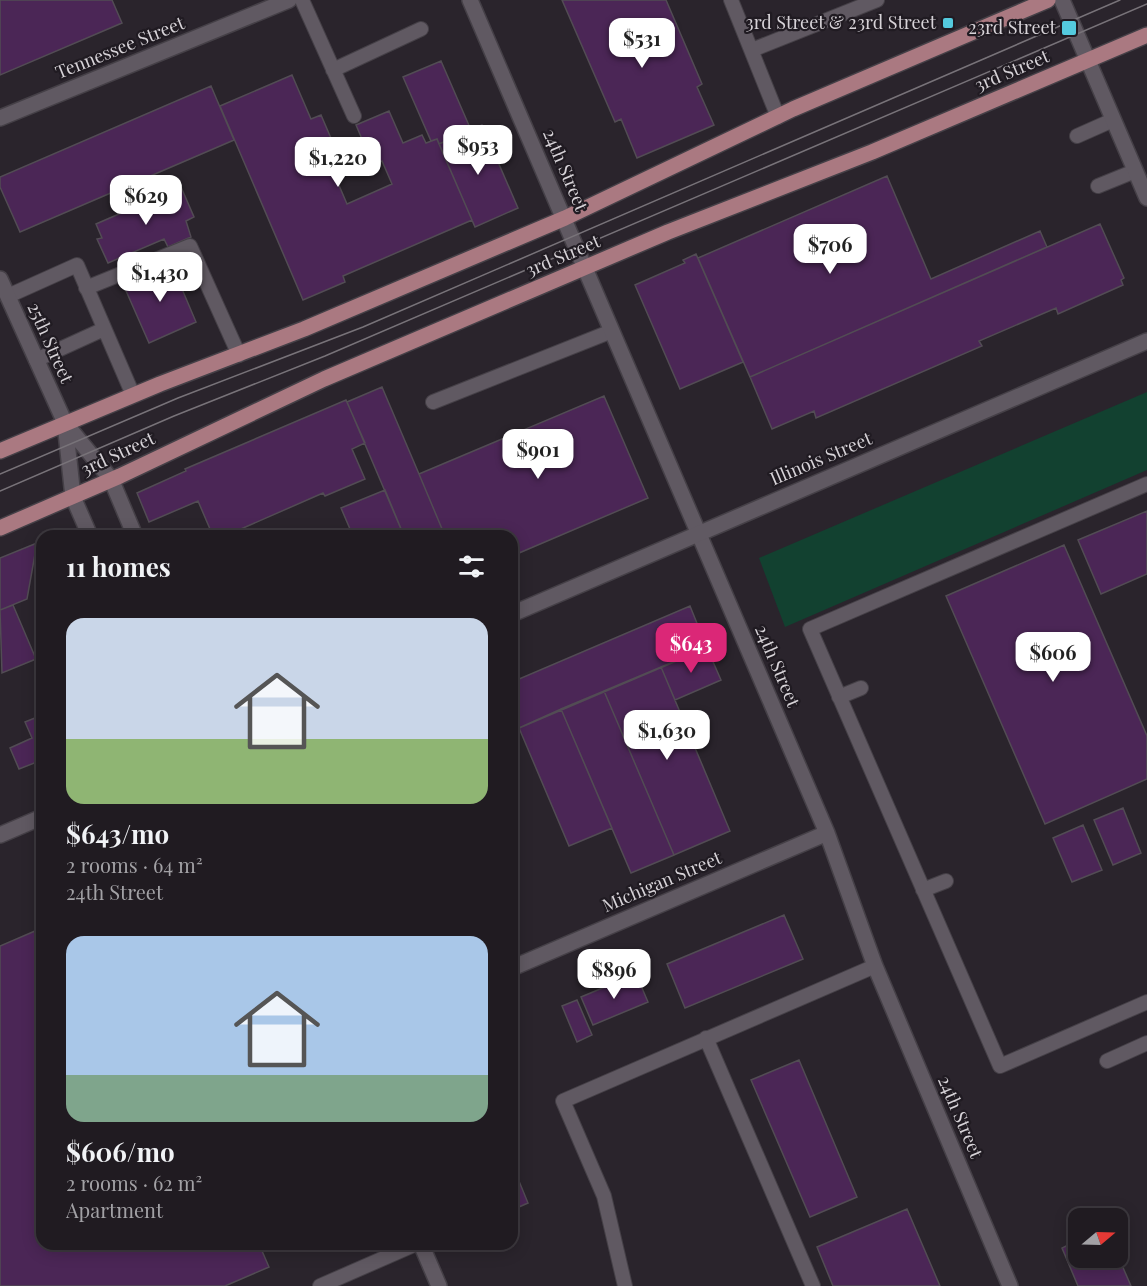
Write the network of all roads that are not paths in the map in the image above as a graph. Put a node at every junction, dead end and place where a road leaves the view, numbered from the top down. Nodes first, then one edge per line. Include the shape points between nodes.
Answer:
1 (289, 0) edge
2 (302, 0) edge
3 (470, 0) edge
4 (732, 0) edge
5 (877, 0) edge
6 (1048, 0) edge
7 (1062, 0) edge
8 (421, 29) dead end
9 (1147, 35) edge
10 (752, 50) junction
11 (1087, 61) junction
12 (333, 70) junction
13 (354, 116) dead end
14 (778, 117) junction
15 (0, 118) edge
16 (1113, 120) junction
17 (1077, 136) dead end
18 (1135, 171) junction
19 (1098, 186) dead end
20 (1147, 198) edge
21 (565, 218) junction
22 (585, 267) junction
23 (0, 279) edge
24 (86, 288) junction
25 (8, 296) junction
26 (104, 329) junction
27 (612, 331) junction
28 (1147, 341) edge
29 (239, 355) junction
30 (36, 360) junction
31 (133, 395) junction
32 (433, 402) dead end
33 (65, 423) junction
34 (0, 451) edge
35 (111, 479) junction
36 (1147, 484) edge
37 (73, 497) junction
38 (0, 528) edge
39 (87, 530) edge
40 (132, 530) edge
41 (699, 532) junction
42 (518, 611) edge
43 (861, 687) dead end
44 (839, 697) junction
45 (36, 820) edge
46 (827, 833) junction
47 (0, 835) edge
48 (946, 881) dead end
49 (924, 890) junction
50 (518, 965) edge
51 (875, 966) junction
52 (1147, 1002) edge
53 (706, 1038) junction
54 (1147, 1043) edge
55 (1107, 1061) dead end
56 (402, 1250) edge
57 (424, 1250) edge
58 (320, 1286) edge
59 (439, 1286) edge
60 (625, 1286) edge
61 (813, 1286) edge
62 (1010, 1286) edge

1 - 15 street, Tennessee Street
2 - 12 lane
3 - 21 street, 24th Street
4 - 10 lane
5 - 10 lane
6 - 14 main road, 3rd Street
7 - 11 street
8 - 12 lane
9 - 11 main road, 3rd Street
10 - 14 lane
11 - 16 street
11 - 22 main road, 3rd Street
12 - 13 lane
14 - 21 main road, 3rd Street
16 - 17 lane
16 - 18 street
18 - 19 lane
18 - 20 street
21 - 22 street, 24th Street
21 - 29 main road, 3rd Street
22 - 27 street, 24th Street
22 - 35 main road, 3rd Street via 277,399
23 - 25 street, 25th Street
24 - 25 lane via 77,265
24 - 26 lane
24 - 29 lane via 190,246
25 - 30 street, 25th Street
26 - 30 lane
26 - 31 lane
27 - 32 lane
27 - 41 street, 24th Street
28 - 41 street, Illinois Street
29 - 31 main road, 3rd Street
30 - 33 street, 25th Street
31 - 33 main road, 3rd Street
33 - 34 main road, 3rd Street
33 - 35 street, 25th Street
33 - 37 street, 25th Street
35 - 37 main road, 3rd Street
35 - 40 street, 25th Street
36 - 44 lane via 810,629
37 - 38 main road, 3rd Street
37 - 39 street, 25th Street
41 - 42 street, Illinois Street
41 - 46 street, 24th Street
43 - 44 lane
44 - 49 lane
45 - 47 street
46 - 50 street, Michigan Street
46 - 51 street, 24th Street
48 - 49 lane
49 - 52 lane via 1000,1066
51 - 53 lane
51 - 62 street, 24th Street
53 - 60 lane via 563,1101 604,1196
53 - 61 lane
54 - 55 lane
56 - 58 lane
57 - 59 street

